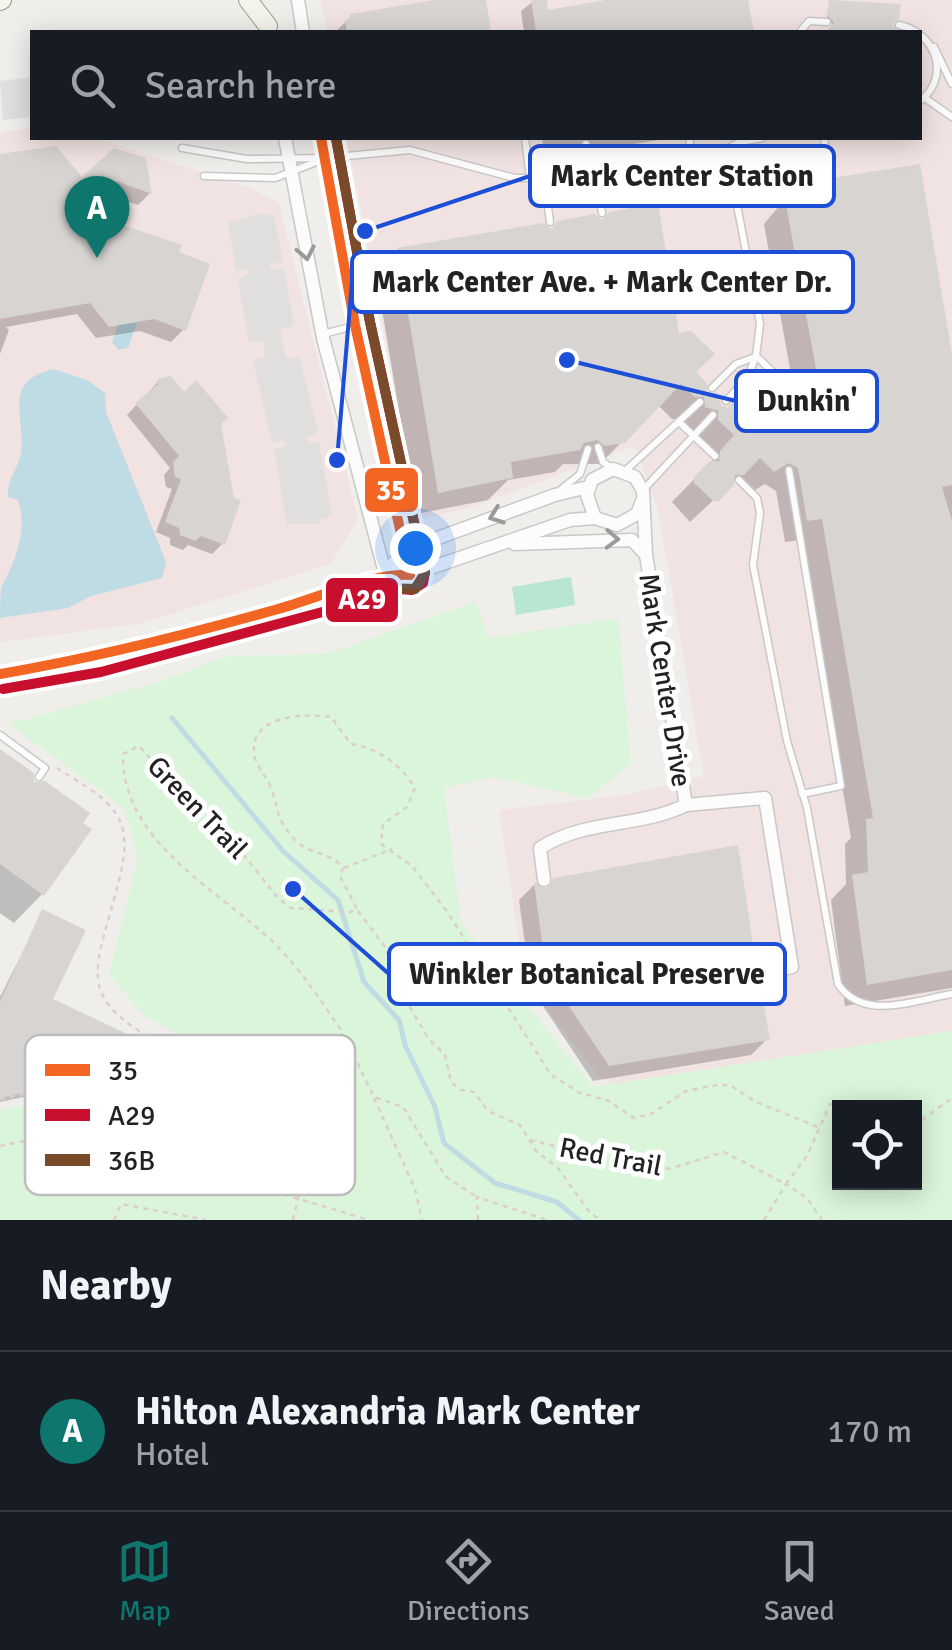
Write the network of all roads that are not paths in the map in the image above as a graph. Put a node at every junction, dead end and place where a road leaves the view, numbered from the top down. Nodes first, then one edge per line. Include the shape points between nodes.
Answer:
1 (248, 0) edge
2 (263, 0) edge
3 (298, 0) edge
4 (827, 22) dead end
5 (899, 25) dead end
6 (268, 29) edge
7 (304, 30) edge
8 (802, 30) edge
9 (919, 30) edge
10 (922, 34) edge
11 (933, 46) junction
12 (952, 84) edge
13 (922, 100) edge
14 (952, 117) edge
15 (285, 140) edge
16 (321, 140) edge
17 (525, 140) edge
18 (690, 140) edge
19 (751, 140) edge
20 (824, 140) edge
21 (586, 144) dead end
22 (182, 148) dead end
23 (689, 155) junction
24 (324, 158) junction
25 (707, 159) junction
26 (289, 165) junction
27 (592, 169) junction
28 (828, 171) dead end
29 (204, 176) dead end
30 (530, 178) junction
31 (544, 178) junction
32 (602, 213) dead end
33 (550, 222) dead end
34 (356, 326) junction
35 (322, 334) junction
36 (756, 356) junction
37 (820, 387) dead end
38 (712, 388) dead end
39 (726, 401) dead end
40 (700, 402) dead end
41 (712, 415) dead end
42 (679, 422) junction
43 (696, 438) junction
44 (598, 447) dead end
45 (588, 449) dead end
46 (715, 456) dead end
47 (619, 470) junction
48 (789, 470) dead end
49 (739, 480) dead end
50 (588, 488) junction
51 (555, 495) junction
52 (643, 495) junction
53 (595, 518) junction
54 (502, 544) junction
55 (405, 550) junction
56 (646, 555) junction
57 (385, 574) junction
58 (410, 575) junction
59 (0, 674) edge
60 (0, 735) edge
61 (39, 777) dead end
62 (802, 794) junction
63 (686, 805) junction
64 (544, 880) dead end
65 (758, 974) dead end
66 (952, 994) edge

1 - 6 main road
2 - 6 street
3 - 7 street
4 - 8 lane via 809,21
5 - 9 lane
10 - 11 lane
11 - 12 lane
11 - 13 lane via 937,74
13 - 14 lane
15 - 26 street
16 - 24 street
17 - 30 lane
18 - 23 lane
19 - 25 lane
20 - 28 lane
21 - 27 lane
22 - 26 lane
23 - 25 lane
23 - 27 lane
24 - 26 lane
24 - 26 lane
24 - 30 lane via 410,150
24 - 34 street
25 - 36 lane via 736,200 760,324
26 - 29 lane via 275,178
26 -> 35 street
27 - 31 lane
27 - 32 lane
30 - 31 lane
31 - 33 lane
34 - 35 lane
34 - 55 street
35 - 57 street
36 - 37 lane via 783,382
36 - 38 lane via 736,364
36 - 39 lane
40 - 42 lane
41 - 43 lane
42 - 43 lane
42 - 47 lane
43 - 46 lane
43 - 52 lane
44 - 47 lane via 603,462
45 - 51 lane via 580,474
47 - 50 street via 598,474
47 - 52 street
48 - 62 lane via 840,786
49 - 62 lane via 757,498 753,565
50 - 51 street
50 - 53 street
51 -> 55 street
52 - 53 street via 638,514 625,524
52 - 56 street, Mark Center Drive
53 - 54 street, Mark Center Drive
54 -> 56 street, Mark Center Drive via 612,538 632,540
54 - 58 street, Mark Center Drive
55 - 57 street, Mark Center Drive
55 - 58 street
56 - 63 street, Mark Center Drive
57 - 58 street, Mark Center Drive
57 - 59 street, Mark Center Drive via 348,590 97,657
60 - 61 lane via 45,768
62 - 66 lane via 838,984 846,996 874,1007
63 - 64 street, Mark Center Drive via 665,816 566,831 540,848
63 - 65 street, Mark Center Drive via 764,798 792,967

